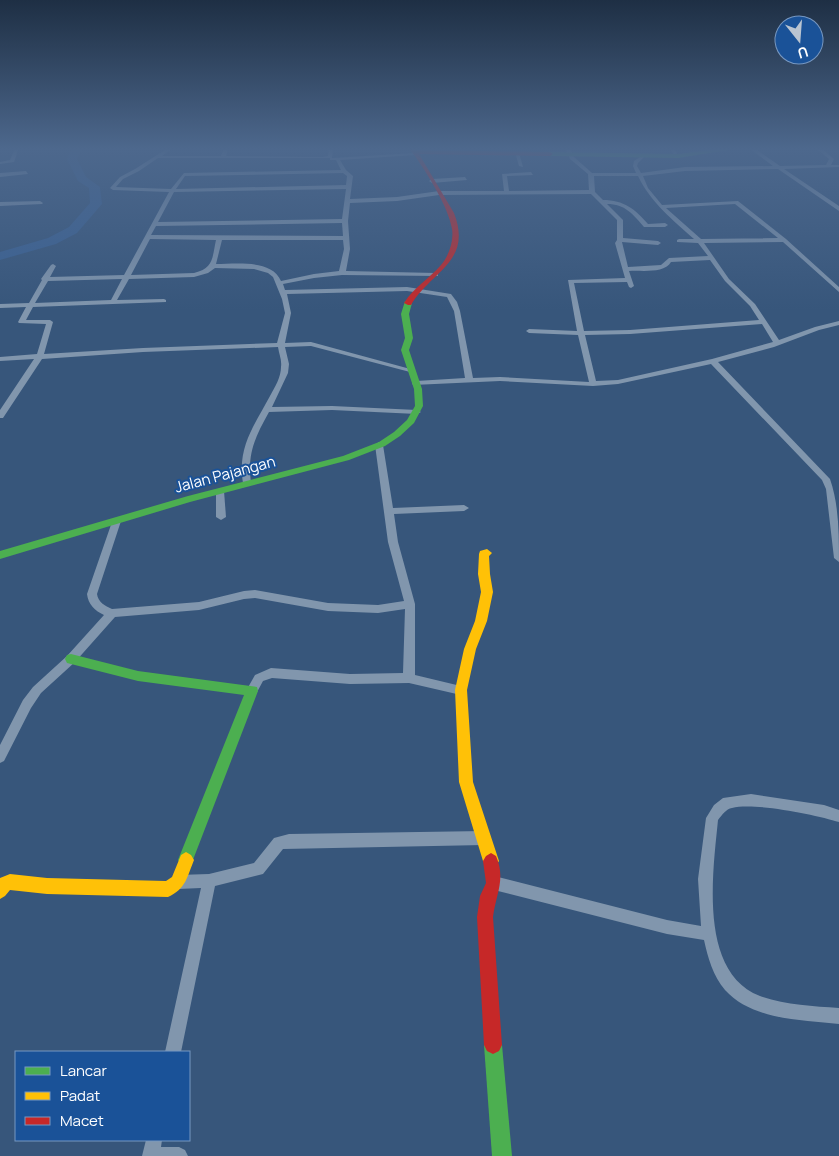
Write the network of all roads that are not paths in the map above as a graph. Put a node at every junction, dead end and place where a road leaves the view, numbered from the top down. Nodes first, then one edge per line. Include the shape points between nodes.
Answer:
1 (347, 201) edge
2 (166, 202) edge
3 (444, 202) edge
4 (602, 202) joint
5 (657, 202) edge
6 (40, 203) dead end
7 (1, 205) edge
8 (661, 207) junction
9 (345, 221) junction
10 (154, 224) junction
11 (682, 224) junction
12 (148, 237) junction
13 (219, 238) junction
14 (346, 238) junction
15 (620, 240) junction
16 (784, 240) junction
17 (679, 241) dead end
18 (700, 241) junction
19 (658, 243) dead end
20 (712, 258) junction
21 (53, 266) dead end
22 (212, 266) junction
23 (625, 269) junction
24 (342, 274) junction
25 (436, 275) junction
26 (126, 276) junction
27 (44, 279) junction
28 (279, 282) junction
29 (839, 290) edge
30 (417, 291) junction
31 (282, 292) junction
32 (164, 301) dead end
33 (113, 302) junction
34 (30, 305) junction
35 (0, 306) edge
36 (764, 322) junction
37 (839, 323) edge
38 (529, 331) dead end
39 (581, 333) junction
40 (778, 343) junction
41 (281, 345) junction
42 (40, 356) junction
43 (0, 359) edge
44 (713, 361) junction
45 (410, 370) junction
46 (469, 379) junction
47 (416, 383) junction
48 (593, 384) junction
49 (268, 410) junction
50 (2, 412) edge
51 (417, 412) junction
52 (379, 445) junction
53 (247, 483) junction
54 (220, 491) junction
55 (464, 508) dead end
56 (389, 511) junction
57 (220, 517) dead end
58 (116, 521) junction
59 (487, 553) dead end
60 (0, 555) edge
61 (839, 558) edge
62 (410, 604) junction
63 (112, 613) junction
64 (71, 660) junction
65 (409, 678) junction
66 (461, 690) junction
67 (252, 691) junction
68 (0, 757) edge
69 (839, 816) edge
70 (484, 838) junction
71 (209, 881) junction
72 (178, 882) junction
73 (494, 883) junction
74 (0, 891) edge
75 (709, 934) junction
76 (839, 1016) edge
77 (173, 1051) edge
78 (154, 1141) edge
79 (151, 1156) edge
80 (159, 1156) edge
81 (179, 1156) edge
82 (502, 1156) edge

1 - 9 street
2 - 10 street
3 - 25 main road via 456,232 450,256
4 - 11 street via 628,206 646,226
4 - 15 street via 620,220
5 - 8 street
6 - 7 street
8 - 11 street
8 - 16 street via 736,202
9 - 10 street
9 - 14 street
10 - 12 street
11 - 18 street
12 - 13 street
12 - 26 street
13 - 14 street
13 - 22 street
14 - 24 street
15 - 19 street
15 - 23 street via 618,244
16 - 18 street
16 - 29 street
17 - 18 street
18 - 20 street
20 - 23 street via 675,259 668,260 663,267
20 - 36 street
21 - 27 street
22 - 26 street via 206,272 194,275
22 - 28 street via 260,268 273,273
23 - 39 street via 630,283 570,281
24 - 25 street
24 - 28 street
25 - 30 main road
26 - 27 street
26 - 33 street
27 - 34 street
28 - 31 street
30 - 31 street
30 - 45 main road via 410,298 405,314 409,338 405,350
30 - 46 street via 445,294 454,302
31 - 41 street via 288,312
32 - 33 street
33 - 34 street
34 - 35 street
34 - 42 street via 22,323 50,322
36 - 39 street
36 - 40 street
37 - 40 street via 803,332
38 - 39 street
39 - 48 street
40 - 44 street
41 - 42 street
41 - 45 street via 312,344
41 - 49 street via 286,357 284,374
42 - 43 street
42 - 50 street
44 - 48 street via 618,382
44 - 61 street via 826,480
45 - 47 main road
46 - 47 street
46 - 48 street
47 - 51 main road via 420,398
49 - 51 street via 332,408
49 - 53 street via 248,446 244,472
51 - 52 main road, Jalan Pajangan via 412,420
52 - 53 main road, Jalan Pajangan via 346,458
52 - 56 street
53 - 54 main road, Jalan Pajangan
54 - 57 street
54 - 58 main road, Jalan Pajangan
55 - 56 street
56 - 62 street via 393,542
58 - 60 main road, Jalan Pajangan
58 - 63 street via 92,594 93,601
59 - 66 main road via 482,560 488,592
62 - 63 street via 378,610 328,607 244,594 199,606
62 - 65 street
63 - 64 street
64 - 67 main road via 99,669 173,682
64 - 68 street via 37,690
65 - 66 street
65 - 67 street via 350,679 271,673 259,678
66 - 70 main road via 466,782
67 - 72 main road
69 - 75 street via 751,800 728,802 719,809 712,818 705,879
70 - 71 street via 290,841 279,843 258,869
70 - 73 main road
71 - 72 street
71 - 77 street
72 - 74 main road via 168,889 10,882 4,884
73 - 75 street
73 - 82 main road via 485,917
75 - 76 street via 721,972 741,995 760,1005
78 - 79 street
80 - 81 street

